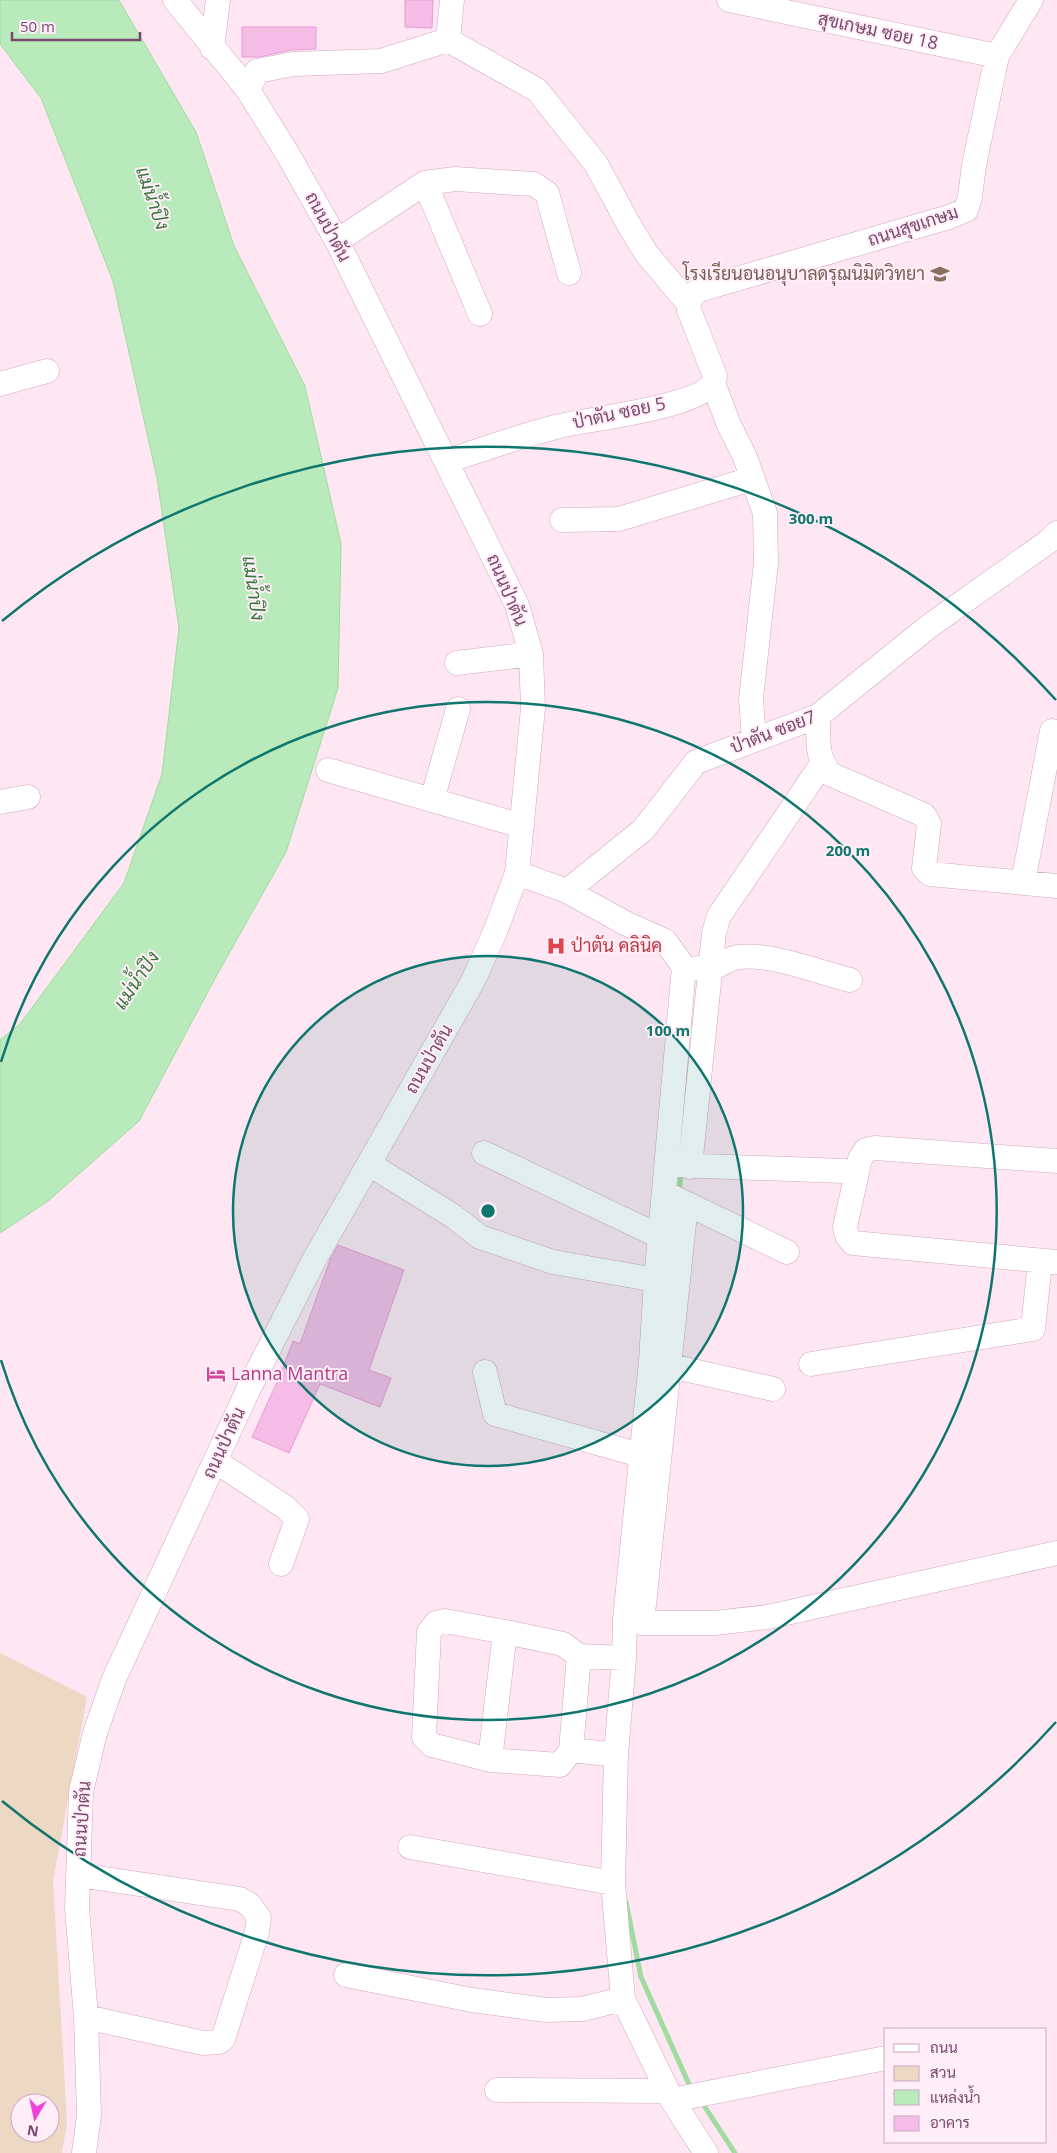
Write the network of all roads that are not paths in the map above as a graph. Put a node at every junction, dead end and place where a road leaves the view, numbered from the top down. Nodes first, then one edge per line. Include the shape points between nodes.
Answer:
1 (176, 0) edge
2 (218, 0) edge
3 (452, 0) edge
4 (729, 0) edge
5 (1031, 0) edge
6 (448, 40) junction
7 (212, 48) junction
8 (997, 56) junction
9 (248, 90) junction
10 (425, 183) junction
11 (337, 242) junction
12 (569, 273) dead end
13 (689, 306) junction
14 (480, 314) dead end
15 (47, 371) dead end
16 (0, 384) edge
17 (713, 384) junction
18 (447, 461) junction
19 (751, 479) junction
20 (562, 520) dead end
21 (1054, 540) edge
22 (531, 654) junction
23 (457, 663) dead end
24 (458, 710) dead end
25 (818, 716) junction
26 (1052, 731) dead end
27 (754, 740) junction
28 (822, 764) junction
29 (328, 770) dead end
30 (28, 797) dead end
31 (432, 800) junction
32 (0, 802) edge
33 (522, 826) junction
34 (517, 873) junction
35 (1024, 882) junction
36 (1057, 886) edge
37 (567, 891) junction
38 (684, 967) junction
39 (711, 969) junction
40 (850, 980) dead end
41 (673, 1091) junction
42 (698, 1092) junction
43 (484, 1153) dead end
44 (1057, 1162) edge
45 (369, 1164) junction
46 (679, 1165) junction
47 (844, 1171) dead end
48 (664, 1194) junction
49 (686, 1204) junction
50 (660, 1237) junction
51 (787, 1252) dead end
52 (1049, 1262) edge
53 (666, 1284) junction
54 (660, 1364) junction
55 (810, 1364) dead end
56 (485, 1372) dead end
57 (773, 1389) dead end
58 (650, 1456) junction
59 (216, 1461) junction
60 (1057, 1553) edge
61 (281, 1564) dead end
62 (634, 1621) junction
63 (506, 1632) junction
64 (579, 1656) junction
65 (624, 1658) junction
66 (571, 1750) junction
67 (608, 1754) dead end
68 (490, 1760) junction
69 (410, 1847) dead end
70 (78, 1875) junction
71 (613, 1883) junction
72 (346, 1975) dead end
73 (622, 1998) junction
74 (86, 2018) junction
75 (884, 2058) edge
76 (497, 2090) dead end
77 (678, 2096) junction
78 (84, 2153) edge
79 (706, 2153) edge

1 - 7 street, ถนนป่าตัน
2 - 7 street
3 - 6 street
4 - 8 street, สุขเกษม ซอย 18
5 - 8 street, ถนนสุขเกษม
6 - 9 street via 381,61 293,64 256,71
6 - 13 street via 537,90 596,164 646,253
7 - 9 street, ถนนป่าตัน
8 - 13 street, ถนนสุขเกษม via 966,210 699,290 693,293
9 - 11 street, ถนนป่าตัน
10 - 11 street
10 - 12 street via 455,178 534,184 547,193
10 - 14 street
11 - 18 street, ถนนป่าตัน
13 - 17 street via 715,376
15 - 16 street
17 - 18 street, ป่าตัน ซอย 5 via 687,398 643,412 561,426
17 - 19 street via 745,457
18 - 22 street, ถนนป่าตัน via 517,605
19 - 20 street via 619,519
19 - 27 street via 765,513 766,563 751,699
21 - 25 street, ป่าตัน ซอย7 via 928,627
22 - 23 street
22 - 33 street, ถนนป่าตัน via 534,708
24 - 31 street
25 - 27 street, ป่าตัน ซอย7
25 - 28 street
26 - 35 street
27 - 37 street, ป่าตัน ซอย7 via 696,762 644,830
28 - 35 street via 830,774 924,815 930,824 924,868 930,874
28 - 39 street via 719,916
29 - 31 street
30 - 32 street
31 - 33 street
33 - 34 street, ถนนป่าตัน
34 - 37 street
34 - 45 street, ถนนป่าตัน via 473,981
35 - 36 street
37 - 38 street via 665,941
38 - 39 street
38 - 41 street
39 - 40 street via 737,957 764,957
39 - 42 street
41 - 42 street
41 - 46 street
42 - 46 street
43 - 50 street
44 - 52 street via 875,1148 866,1150 860,1159 845,1227 853,1242
45 - 53 street via 453,1216 480,1237 553,1262
45 - 59 street, ถนนป่าตัน via 314,1260
46 - 47 street
46 - 48 street
48 - 49 street
48 - 50 street
49 - 51 street
49 - 53 street
50 - 53 street
52 - 55 street via 1033,1330
53 - 54 street
54 - 57 street
54 - 58 street
56 - 58 street via 495,1414
58 - 62 street
59 - 61 street via 285,1507 297,1519
59 - 70 street, ถนนป่าตัน via 114,1679 95,1733 81,1792
60 - 62 street via 768,1616 715,1623
62 - 65 street
63 - 64 street via 563,1644
63 - 68 street
63 - 68 street via 445,1621 436,1623 429,1632 424,1737 432,1745
64 - 65 street
64 - 66 street
65 - 71 street via 616,1756
66 - 67 street
66 - 68 street via 560,1764
69 - 71 street
70 - 74 street, ถนนป่าตัน via 77,1908
70 - 74 street via 240,1899 250,1905 259,1918 223,2038 218,2042 203,2043
71 - 73 street
72 - 73 street via 546,2010 582,2009
73 - 77 street
74 - 78 street, ถนนป่าตัน via 89,2115
75 - 77 street
76 - 77 street
77 - 79 street

